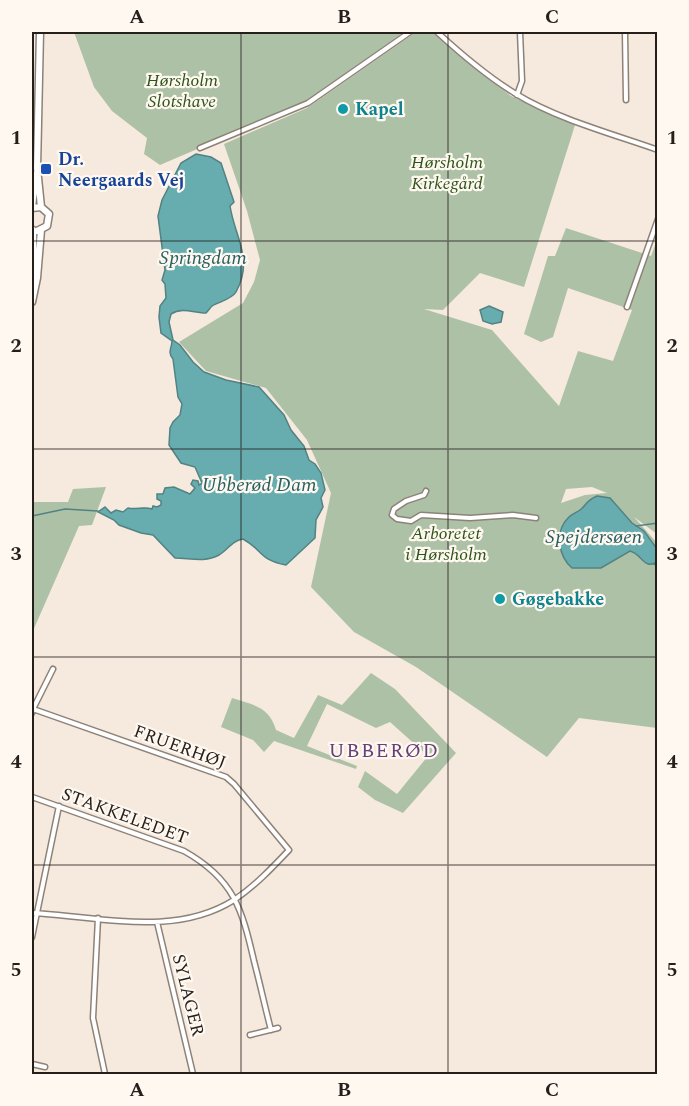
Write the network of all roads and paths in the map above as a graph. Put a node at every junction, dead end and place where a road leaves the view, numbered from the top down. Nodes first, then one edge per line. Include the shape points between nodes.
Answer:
1 (40, 32) edge
2 (410, 32) edge
3 (437, 32) edge
4 (520, 32) edge
5 (625, 32) edge
6 (517, 95) junction
7 (626, 100) dead end
8 (200, 148) dead end
9 (657, 150) edge
10 (37, 168) junction
11 (32, 207) edge
12 (41, 207) junction
13 (657, 219) edge
14 (32, 230) edge
15 (41, 231) junction
16 (34, 285) junction
17 (32, 302) edge
18 (627, 307) dead end
19 (426, 491) dead end
20 (536, 518) dead end
21 (53, 669) dead end
22 (32, 711) edge
23 (32, 797) edge
24 (59, 806) junction
25 (236, 899) junction
26 (34, 913) edge
27 (98, 918) junction
28 (157, 922) junction
29 (32, 937) edge
30 (278, 1028) dead end
31 (271, 1029) junction
32 (250, 1035) dead end
33 (32, 1064) edge
34 (45, 1067) dead end
35 (105, 1074) edge
36 (194, 1074) edge

1 - 10 main road
2 - 8 street via 308,103
3 - 6 street
4 - 6 street via 522,81
5 - 7 street
6 - 9 street
10 - 11 main road
10 - 12 main road
11 - 12 main road
12 - 15 main road via 50,219
13 - 18 street
14 - 15 main road
14 - 16 main road
15 - 16 main road
16 - 17 main road
19 - 20 street via 394,509 392,515 411,521 421,515
21 - 22 street, FRUERHØJ
22 - 25 street, FRUERHØJ via 226,777 234,784 289,850
23 - 24 street, STAKKELEDET
24 - 25 street, STAKKELEDET via 184,851 210,868
24 - 26 street
25 - 28 street via 196,917
25 - 31 street, STAKKELEDET via 246,924
26 - 27 street
26 - 29 street
27 - 28 street
27 - 35 street via 93,1018
28 - 36 street, SYLAGER
30 - 31 street
31 - 32 street
33 - 34 street

